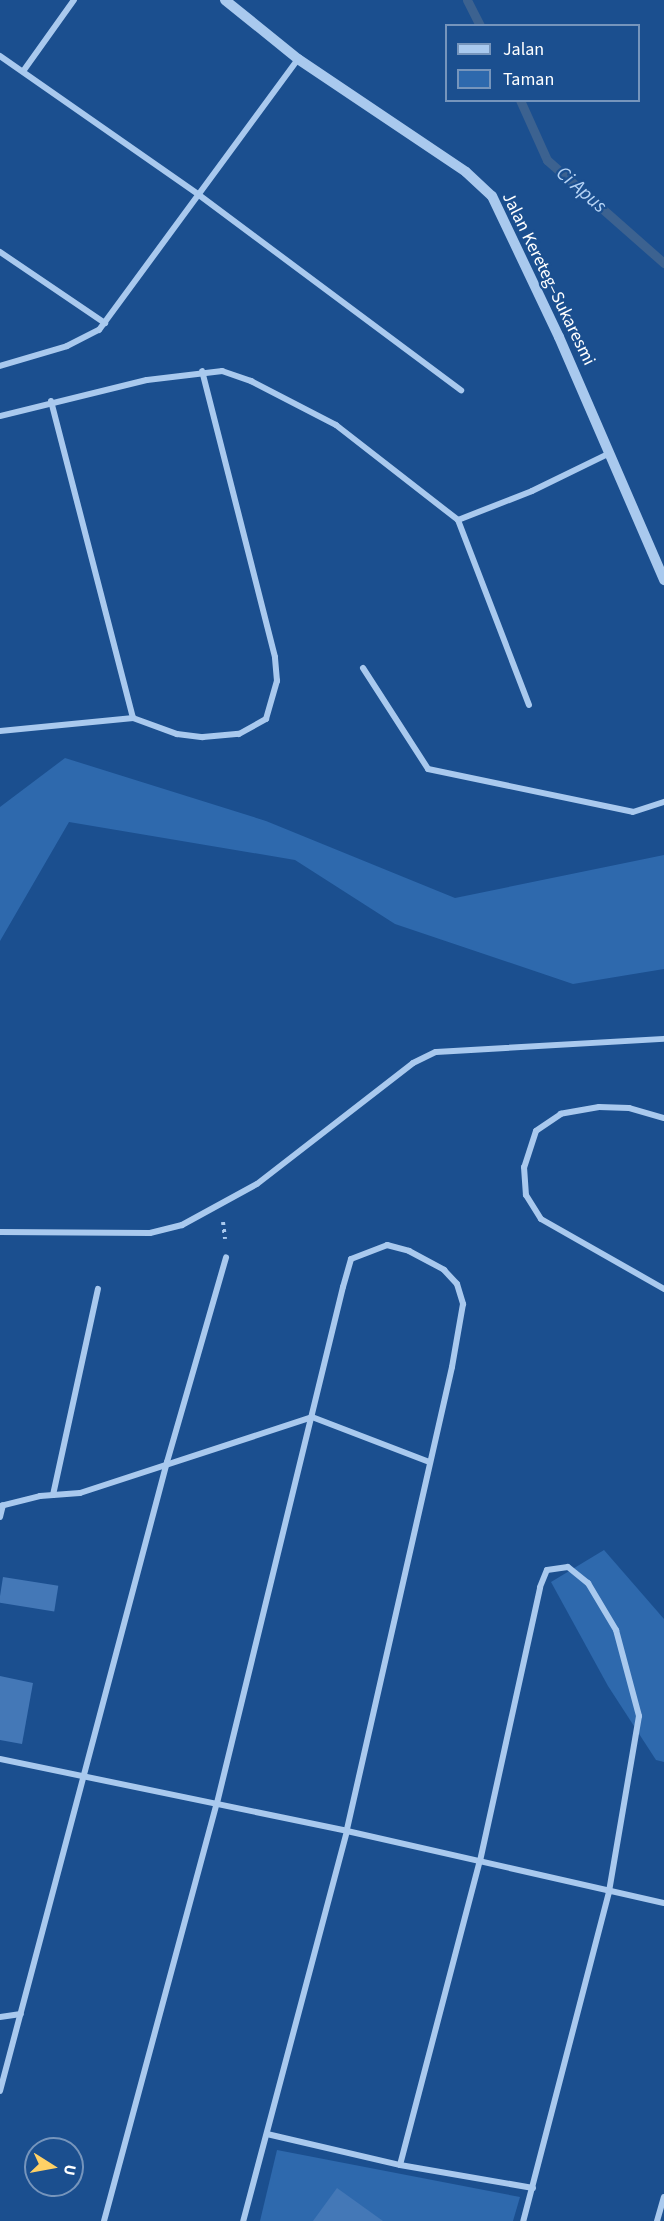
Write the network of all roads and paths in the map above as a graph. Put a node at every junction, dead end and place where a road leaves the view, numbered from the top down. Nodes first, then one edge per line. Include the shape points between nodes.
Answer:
1 (74, 0) edge
2 (225, 0) edge
3 (0, 56) edge
4 (298, 59) junction
5 (24, 70) junction
6 (199, 195) junction
7 (0, 252) edge
8 (105, 323) junction
9 (0, 366) edge
10 (202, 371) junction
11 (460, 390) dead end
12 (51, 401) junction
13 (0, 416) edge
14 (610, 452) junction
15 (458, 520) junction
16 (664, 580) edge
17 (363, 668) dead end
18 (529, 705) dead end
19 (134, 718) junction
20 (0, 731) edge
21 (664, 802) edge
22 (664, 1039) edge
23 (664, 1118) edge
24 (222, 1206) junction
25 (0, 1232) edge
26 (226, 1257) joint
27 (98, 1289) dead end
28 (664, 1289) edge
29 (312, 1417) junction
30 (167, 1462) junction
31 (429, 1462) junction
32 (53, 1495) junction
33 (1, 1506) edge
34 (0, 1517) edge
35 (0, 1760) edge
36 (84, 1776) junction
37 (217, 1803) junction
38 (347, 1831) junction
39 (480, 1861) junction
40 (609, 1892) junction
41 (664, 1904) edge
42 (21, 2014) junction
43 (0, 2017) edge
44 (0, 2091) edge
45 (267, 2134) junction
46 (400, 2165) junction
47 (533, 2188) junction
48 (664, 2197) edge
49 (104, 2221) edge
50 (243, 2221) edge
51 (523, 2221) edge
52 (657, 2221) edge

1 - 5 street
2 - 4 street, Jalan Kereteg–Sukaresmi
3 - 5 street
4 - 6 street
4 - 14 street, Jalan Kereteg–Sukaresmi via 466,172 492,196
5 - 6 street
6 - 8 street
6 - 11 street
7 - 8 street
8 - 9 street via 67,346
10 - 12 street
10 - 15 street via 222,371 251,381 336,425
10 - 19 street via 275,657 274,701 266,719 239,734 177,734
12 - 13 street
12 - 19 street
14 - 15 street via 532,491
14 - 16 street, Jalan Kereteg–Sukaresmi
15 - 18 street
17 - 21 street via 428,769 633,812
19 - 20 street
22 - 24 street via 436,1052 414,1063 257,1184
23 - 28 street via 629,1108 561,1114 536,1131 524,1167 526,1194 541,1219
24 - 25 street via 182,1225 150,1233
24 - 26 path
26 - 30 street
27 - 32 street
29 - 30 street
29 - 31 street
29 - 31 street via 351,1259 387,1245 409,1251 444,1270 457,1284 463,1304 453,1367
29 - 37 street
30 - 32 street via 80,1492
30 - 36 street
31 - 38 street
32 - 33 street
33 - 34 street
35 - 36 street
36 - 37 street
36 - 42 street
37 - 38 street
37 - 49 street
38 - 39 street
38 - 45 street
39 - 40 street
39 - 40 street via 540,1587 547,1569 568,1567 588,1583 616,1630 634,1684 639,1716
39 - 46 street
40 - 41 street
40 - 47 street
42 - 43 street
42 - 44 street
45 - 46 street
45 - 50 street
46 - 47 street
47 - 51 street
48 - 52 street

